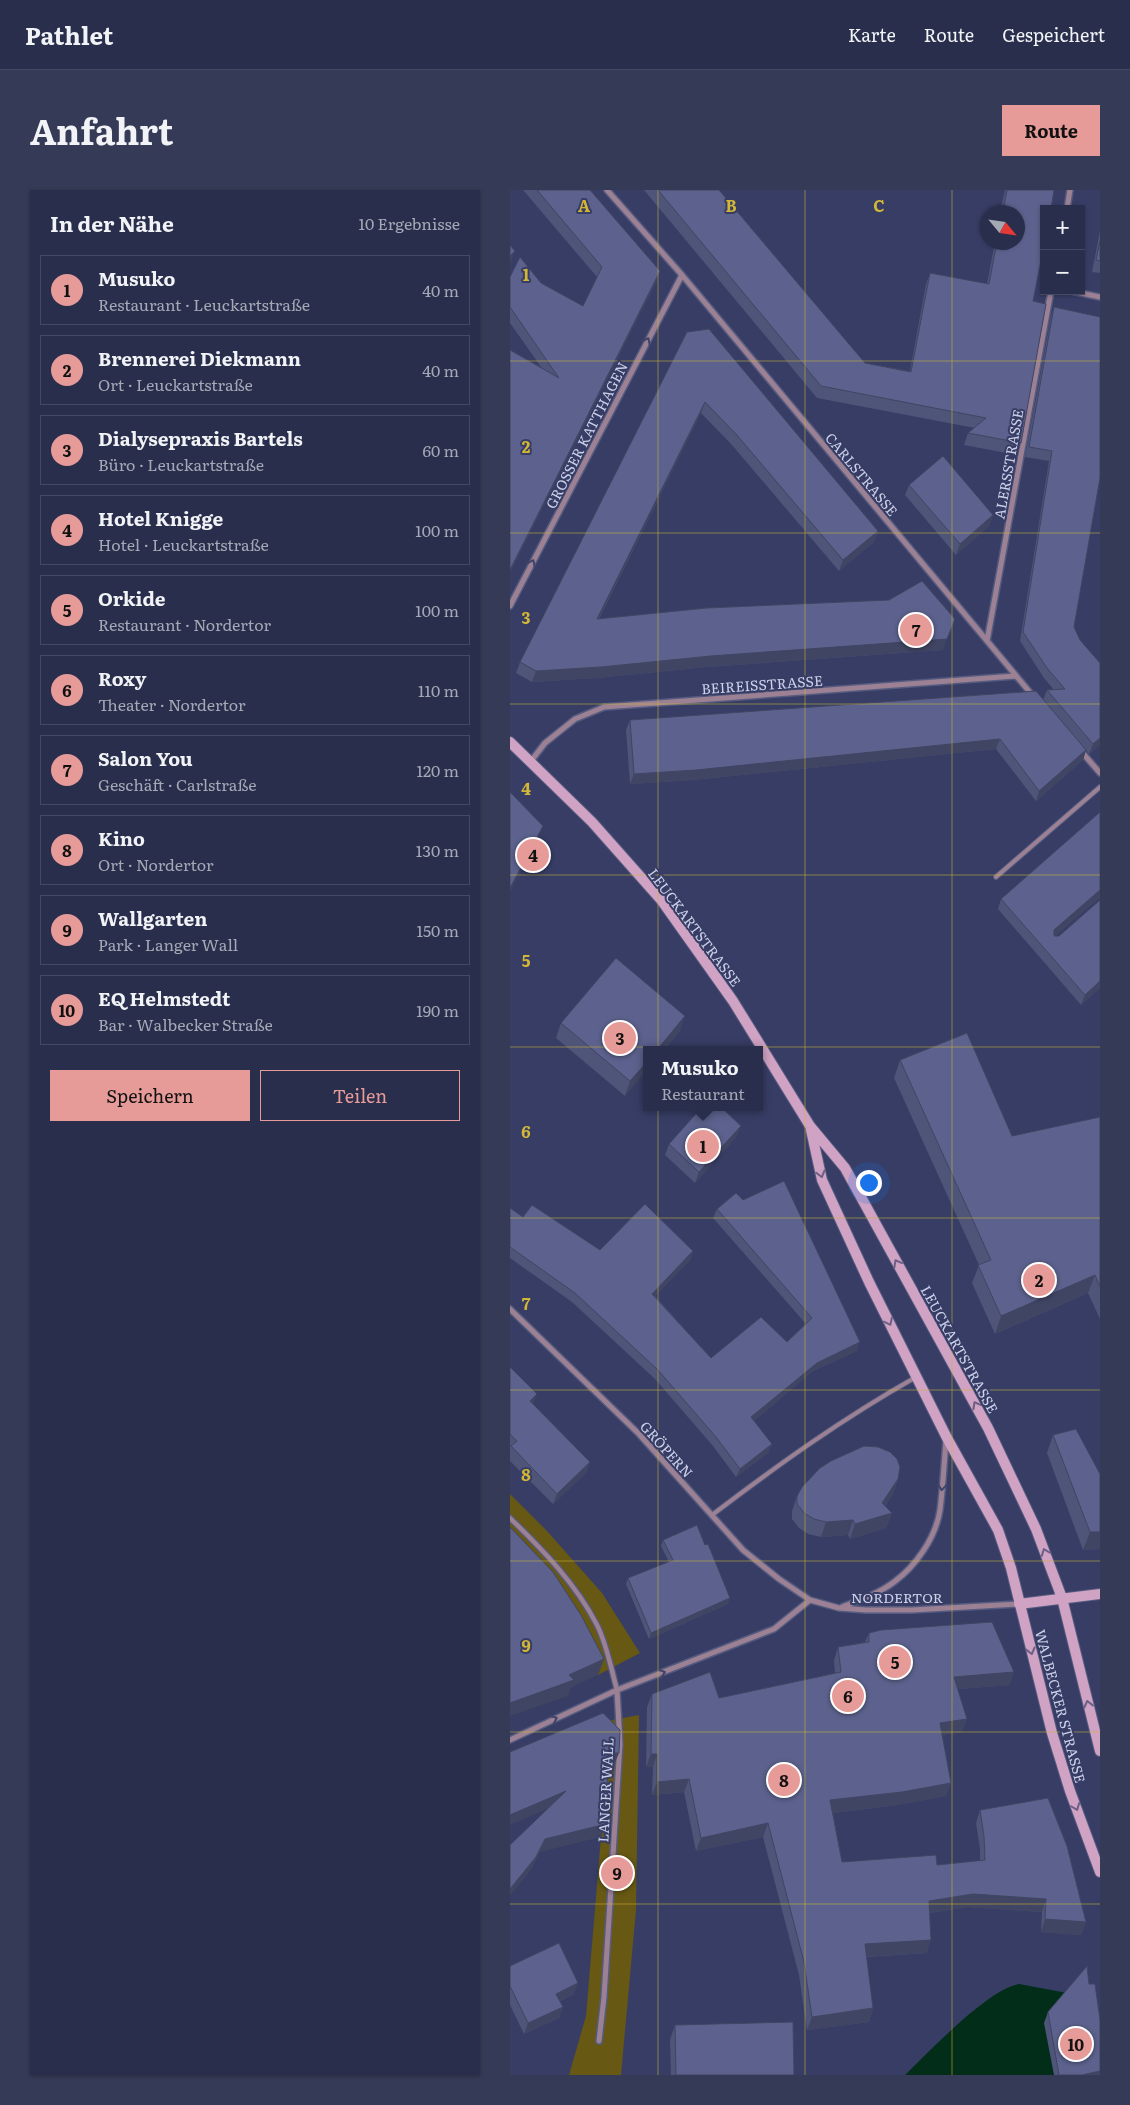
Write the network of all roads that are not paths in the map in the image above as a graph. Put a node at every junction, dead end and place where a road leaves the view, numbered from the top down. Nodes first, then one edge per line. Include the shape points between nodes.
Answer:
1 (607, 190) edge
2 (1070, 190) edge
3 (1068, 205) edge
4 (682, 275) junction
5 (1085, 294) edge
6 (1050, 295) edge
7 (1100, 297) edge
8 (510, 606) edge
9 (987, 641) junction
10 (1015, 676) junction
11 (1035, 698) edge
12 (510, 742) edge
13 (1074, 743) edge
14 (530, 761) junction
15 (1100, 773) edge
16 (1100, 787) edge
17 (996, 877) dead end
18 (761, 1046) edge
19 (763, 1050) edge
20 (810, 1126) junction
21 (510, 1309) edge
22 (916, 1377) junction
23 (947, 1438) junction
24 (712, 1515) junction
25 (510, 1518) edge
26 (1100, 1594) edge
27 (1062, 1598) junction
28 (810, 1600) junction
29 (1019, 1604) junction
30 (839, 1608) junction
31 (616, 1690) junction
32 (510, 1740) edge
33 (1100, 1751) edge
34 (1100, 1872) edge
35 (599, 2041) dead end

1 - 4 street, CARLSTRASSE
2 - 3 street
8 -> 4 street, GROSSER KATTHAGEN
4 - 9 street, CARLSTRASSE
5 - 7 street
6 - 9 street, ALERSSTRASSE
9 - 10 street, CARLSTRASSE
10 - 11 street, CARLSTRASSE
10 - 14 street, BEIREISSTRASSE via 604,707 575,719 545,743
12 - 14 main road, LEUCKARTSTRASSE
13 - 15 street
14 - 18 main road, LEUCKARTSTRASSE via 592,822 662,901
16 - 17 lane
19 - 20 main road, LEUCKARTSTRASSE
20 -> 22 main road, LEUCKARTSTRASSE via 822,1180
27 -> 20 main road, LEUCKARTSTRASSE via 1036,1529 988,1428 844,1168
21 - 24 street, GRÖPERN via 639,1434
22 - 23 main road, LEUCKARTSTRASSE
22 - 24 lane via 858,1410
23 - 29 main road, LEUCKARTSTRASSE via 998,1530
23 -> 30 street via 940,1511 932,1537 912,1565 894,1582 873,1595
24 - 28 street, GRÖPERN via 743,1550
25 - 31 street via 570,1583 584,1603 607,1651
26 - 27 main road
27 - 29 main road
33 -> 27 main road, WALBECKER STRASSE
28 - 30 street, NORDERTOR
31 -> 28 street via 774,1629
29 - 30 street, NORDERTOR via 912,1610
29 -> 34 main road, WALBECKER STRASSE via 1052,1733
32 -> 31 street
31 - 35 street, LANGER WALL via 620,1744

